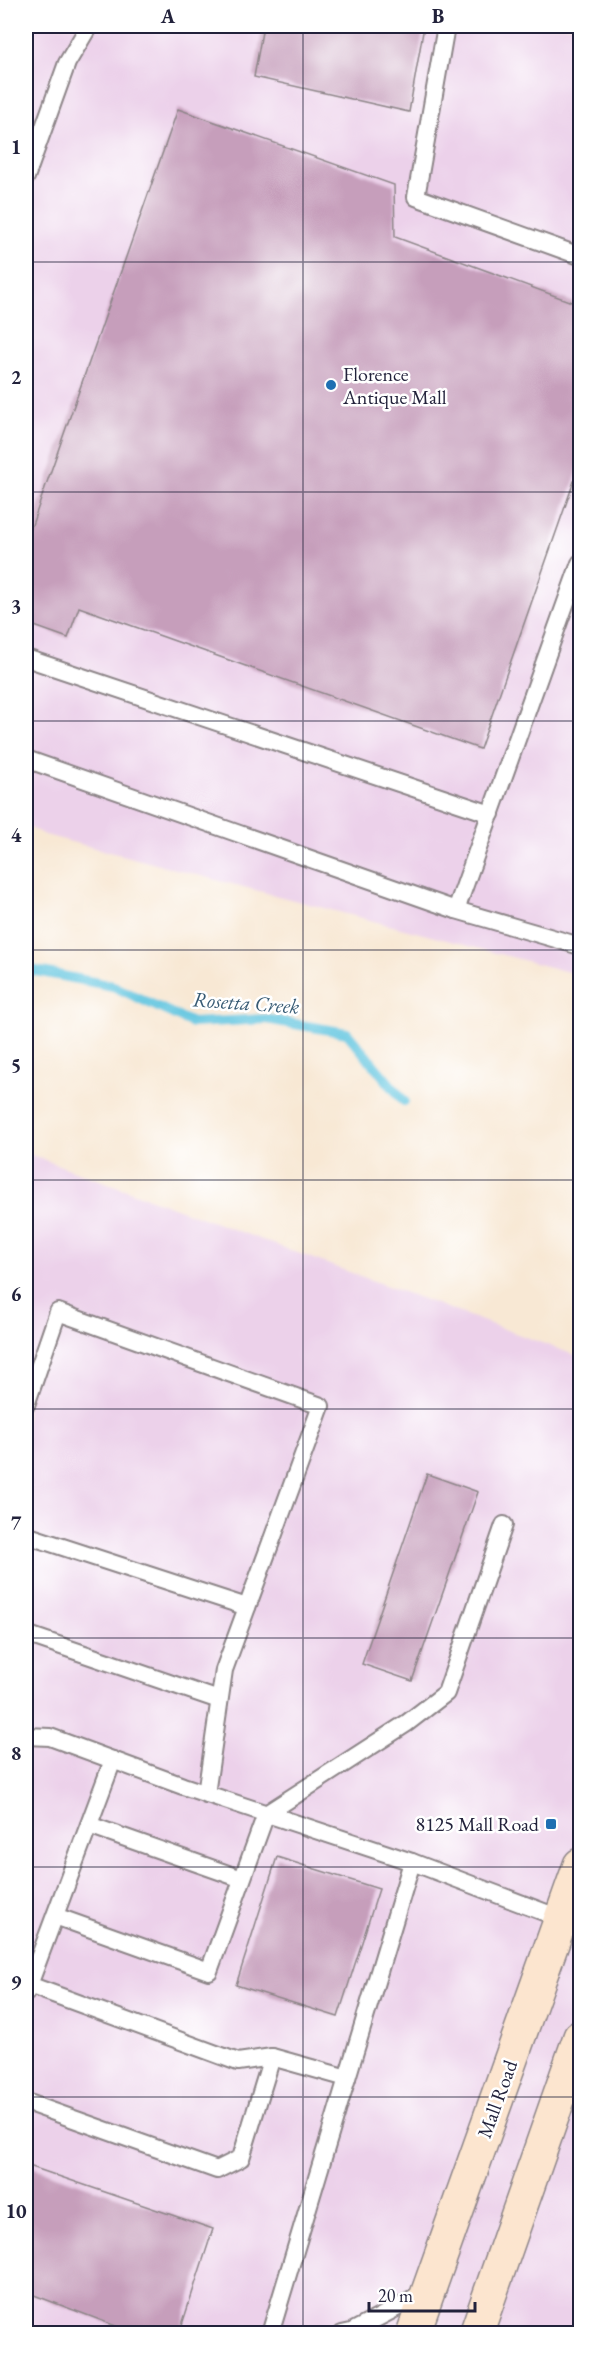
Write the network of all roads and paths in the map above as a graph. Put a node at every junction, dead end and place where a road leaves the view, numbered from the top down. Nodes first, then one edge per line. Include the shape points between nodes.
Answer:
1 (89, 26) edge
2 (446, 26) edge
3 (26, 177) edge
4 (580, 256) edge
5 (580, 563) edge
6 (26, 658) edge
7 (26, 759) edge
8 (490, 814) junction
9 (456, 910) junction
10 (580, 946) edge
11 (26, 1405) edge
12 (504, 1525) dead end
13 (26, 1535) edge
14 (247, 1607) junction
15 (26, 1634) edge
16 (219, 1700) junction
17 (26, 1736) edge
18 (113, 1760) junction
19 (206, 1794) junction
20 (266, 1814) junction
21 (89, 1825) junction
22 (412, 1862) junction
23 (580, 1865) edge
24 (242, 1879) junction
25 (55, 1916) junction
26 (574, 1921) edge
27 (27, 1989) edge
28 (580, 2037) edge
29 (272, 2057) junction
30 (347, 2078) junction
31 (26, 2102) edge
32 (428, 2291) junction
33 (272, 2333) edge
34 (342, 2334) edge
35 (413, 2334) edge
36 (476, 2334) edge

1 - 3 lane via 67,63
2 - 4 lane via 416,197
5 - 8 lane
6 - 8 lane
7 - 9 lane
8 - 9 lane
9 - 10 lane
11 - 14 lane via 58,1312 321,1406
12 - 20 lane via 446,1693 408,1723
13 - 14 lane
14 - 16 lane via 224,1670
15 - 16 lane
16 - 19 lane
17 - 18 lane via 50,1737
18 - 19 lane
18 - 21 lane
19 - 20 lane
20 - 22 lane
20 - 24 lane
21 - 24 lane
21 - 25 lane
22 - 26 lane
22 - 30 lane
23 - 26 main road, Mall Road
24 - 25 lane via 209,1971
25 - 27 lane
26 - 32 main road, Mall Road
27 - 29 lane via 238,2062
28 - 36 main road
29 - 30 lane
29 - 31 lane via 240,2158 217,2170
30 - 33 lane
32 - 34 lane
32 - 35 main road, Mall Road

